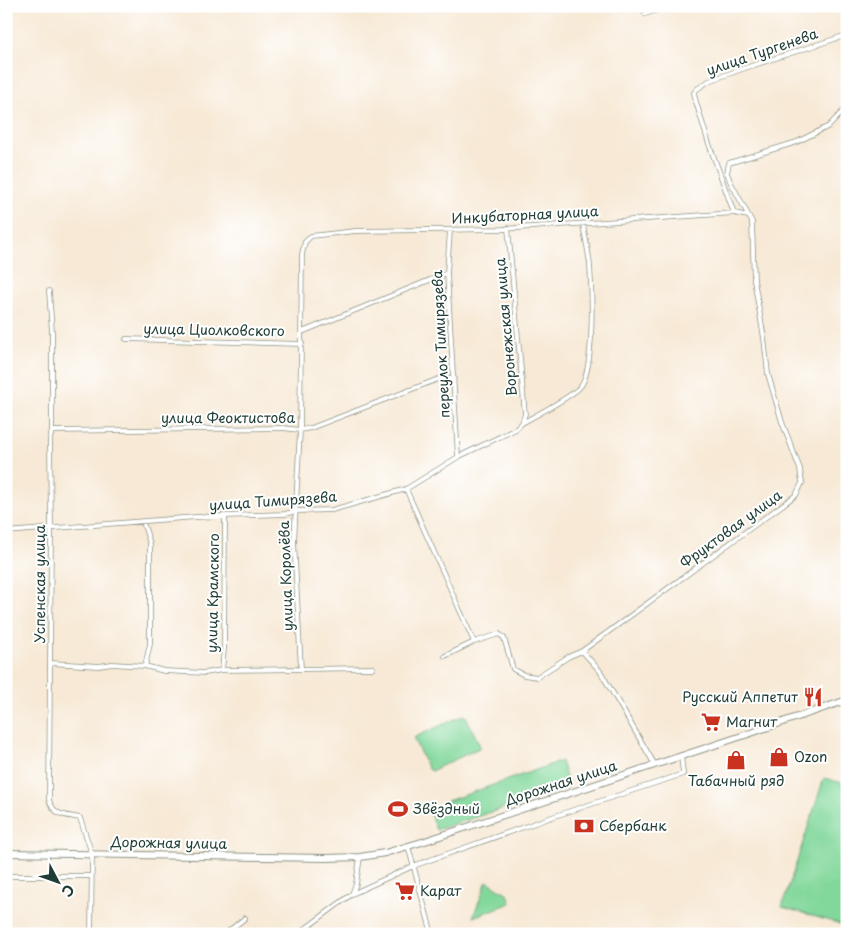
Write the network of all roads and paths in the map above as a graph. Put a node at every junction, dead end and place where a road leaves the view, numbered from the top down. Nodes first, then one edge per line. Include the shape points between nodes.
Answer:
1 (669, 6) edge
2 (645, 14) dead end
3 (847, 35) edge
4 (847, 107) edge
5 (734, 213) junction
6 (748, 216) junction
7 (583, 224) junction
8 (508, 228) junction
9 (450, 230) junction
10 (305, 242) joint
11 (447, 273) junction
12 (49, 291) dead end
13 (302, 332) junction
14 (126, 340) dead end
15 (302, 344) junction
16 (454, 378) junction
17 (522, 423) junction
18 (300, 430) junction
19 (52, 431) junction
20 (458, 457) junction
21 (406, 489) junction
22 (296, 510) junction
23 (225, 516) junction
24 (143, 522) junction
25 (51, 529) junction
26 (6, 532) edge
27 (474, 642) junction
28 (582, 651) junction
29 (445, 656) dead end
30 (51, 663) junction
31 (144, 666) junction
32 (373, 668) dead end
33 (300, 669) junction
34 (222, 670) junction
35 (847, 700) edge
36 (681, 756) junction
37 (655, 765) junction
38 (408, 846) junction
39 (6, 853) edge
40 (92, 854) junction
41 (360, 857) junction
42 (413, 866) junction
43 (6, 876) edge
44 (91, 876) junction
45 (352, 894) junction
46 (245, 918) dead end
47 (91, 934) edge
48 (225, 934) edge
49 (298, 934) edge
50 (432, 934) edge

1 - 2 street
3 - 5 street, улица Тургенева via 725,75 696,89 694,93 703,126
4 - 6 street, Фруктовая улица via 829,126 797,142 729,164 730,181
5 - 6 street, Инкубаторная улица
5 - 7 street, Инкубаторная улица
6 - 28 street, Фруктовая улица via 752,222 754,280 768,374 802,483 796,495 781,508
7 - 8 street, Инкубаторная улица
7 - 17 street, улица Тимирязева via 590,266 590,364 586,380 579,389
8 - 9 street, Инкубаторная улица
8 - 17 street, Воронежская улица via 525,414
9 - 10 street, Инкубаторная улица via 355,231 311,236
9 - 11 street, переулок Тимирязева
10 - 13 street, улица Королёва via 302,254
11 - 13 street, улица Циолковского
11 - 16 street, переулок Тимирязева
12 - 19 street, Успенская улица
13 - 15 street, улица Королёва
14 - 15 street, улица Циолковского
15 - 18 street, улица Королёва
16 - 18 street, улица Феоктистова via 441,378
16 - 20 street, переулок Тимирязева
17 - 20 street, улица Тимирязева via 516,430
18 - 19 street, улица Феоктистова
18 - 22 street, улица Королёва
19 - 25 street, Успенская улица
20 - 21 street, улица Тимирязева
21 - 22 street, улица Тимирязева via 332,510
21 - 27 street
22 - 23 street, улица Тимирязева via 285,514
22 - 33 street, улица Королёва via 294,542
23 - 24 street, улица Тимирязева
23 - 34 street, улица Крамского
24 - 25 street, улица Тимирязева
24 - 31 street via 150,544 150,644
25 - 26 street, улица Тимирязева
25 - 30 street, Успенская улица
27 - 28 street via 499,634 504,638 513,669 524,675 537,676
27 - 29 street
28 - 37 street via 600,671
30 - 31 street
30 - 40 street, Успенская улица via 49,800 52,809 80,818
31 - 34 street via 205,674
32 - 33 street
33 - 34 street
35 - 36 main road, Дорожная улица
36 - 37 main road, Дорожная улица
36 - 42 street via 683,774
37 - 38 main road, Дорожная улица
38 - 41 main road, Дорожная улица
38 - 42 street
39 - 40 main road, Дорожная улица
40 - 41 main road, Дорожная улица
40 - 44 street
41 - 45 street
42 - 45 street
42 - 50 street
43 - 44 street
44 - 47 street
45 - 49 street
46 - 48 street

